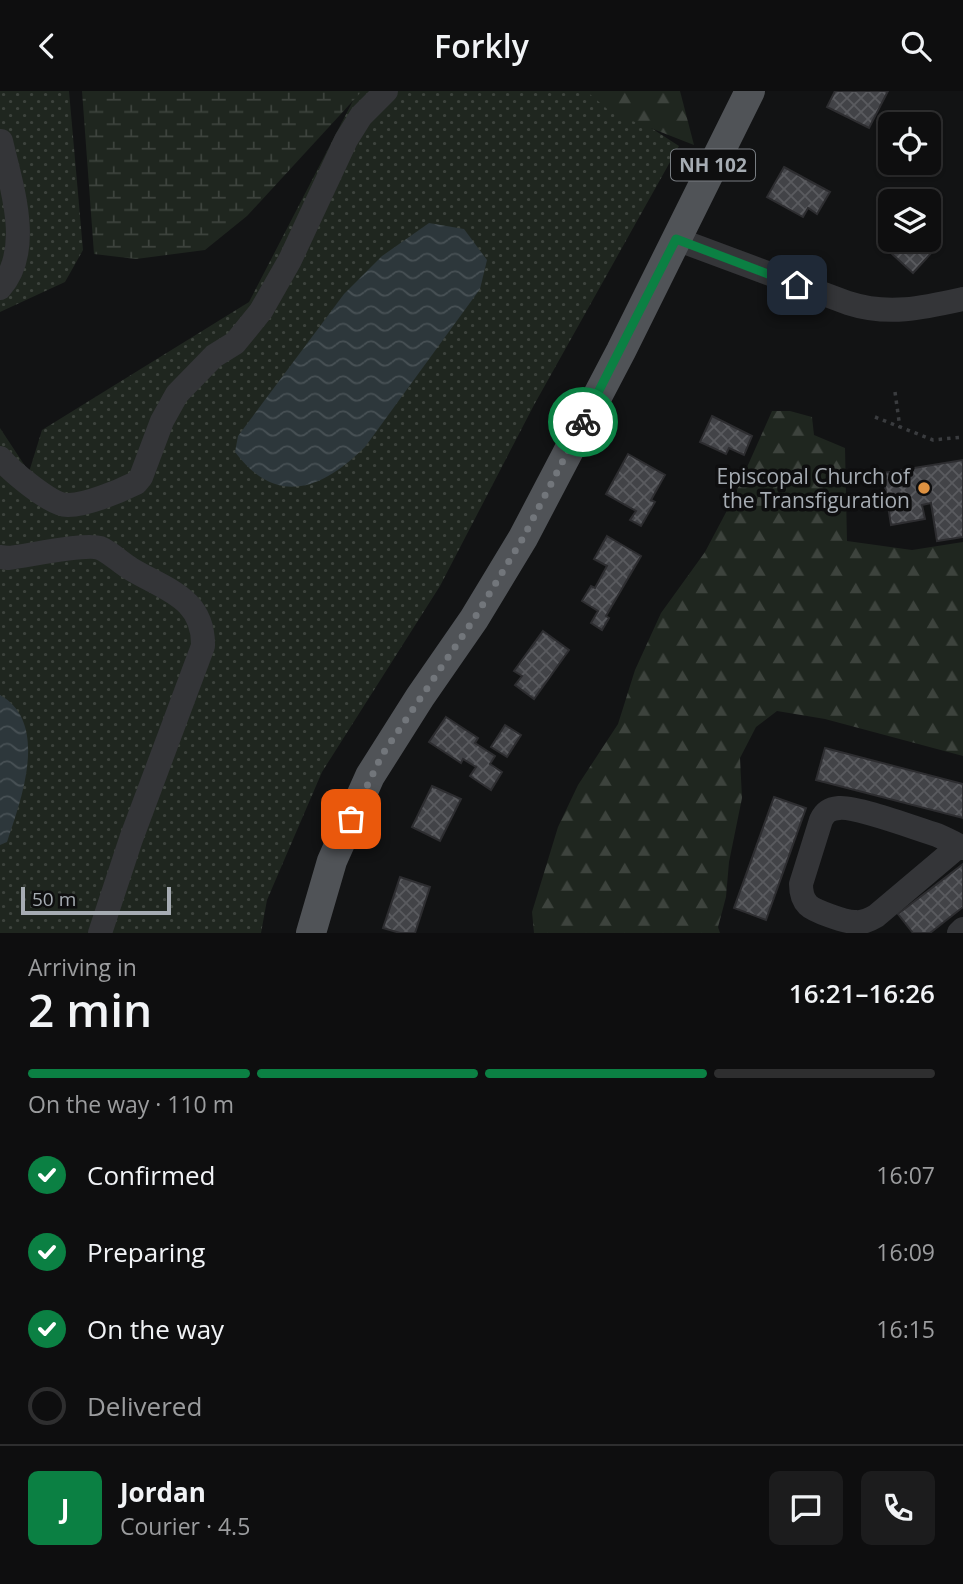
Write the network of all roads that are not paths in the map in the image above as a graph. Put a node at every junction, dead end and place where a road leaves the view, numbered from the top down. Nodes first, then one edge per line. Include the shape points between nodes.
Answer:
1 (386, 91) edge
2 (750, 91) edge
3 (1, 141) edge
4 (676, 239) junction
5 (0, 288) edge
6 (963, 299) edge
7 (0, 458) edge
8 (0, 557) edge
9 (961, 847) edge
10 (963, 929) edge
11 (100, 933) edge
12 (311, 933) edge
13 (959, 933) edge

1 - 7 street via 361,116 346,140 261,311 235,343 214,356 177,394 136,483 64,506
2 - 4 main road, NH 102
3 - 5 street via 19,250 16,264
4 - 6 street via 873,310 917,309
4 - 12 main road, NH 102 via 523,538 370,776 332,861
8 - 11 street via 99,548 181,596 197,613 204,632 203,646
9 - 9 street via 866,921 847,921 810,907 801,893 821,820 825,812 834,809 853,810 937,835
10 - 13 street

